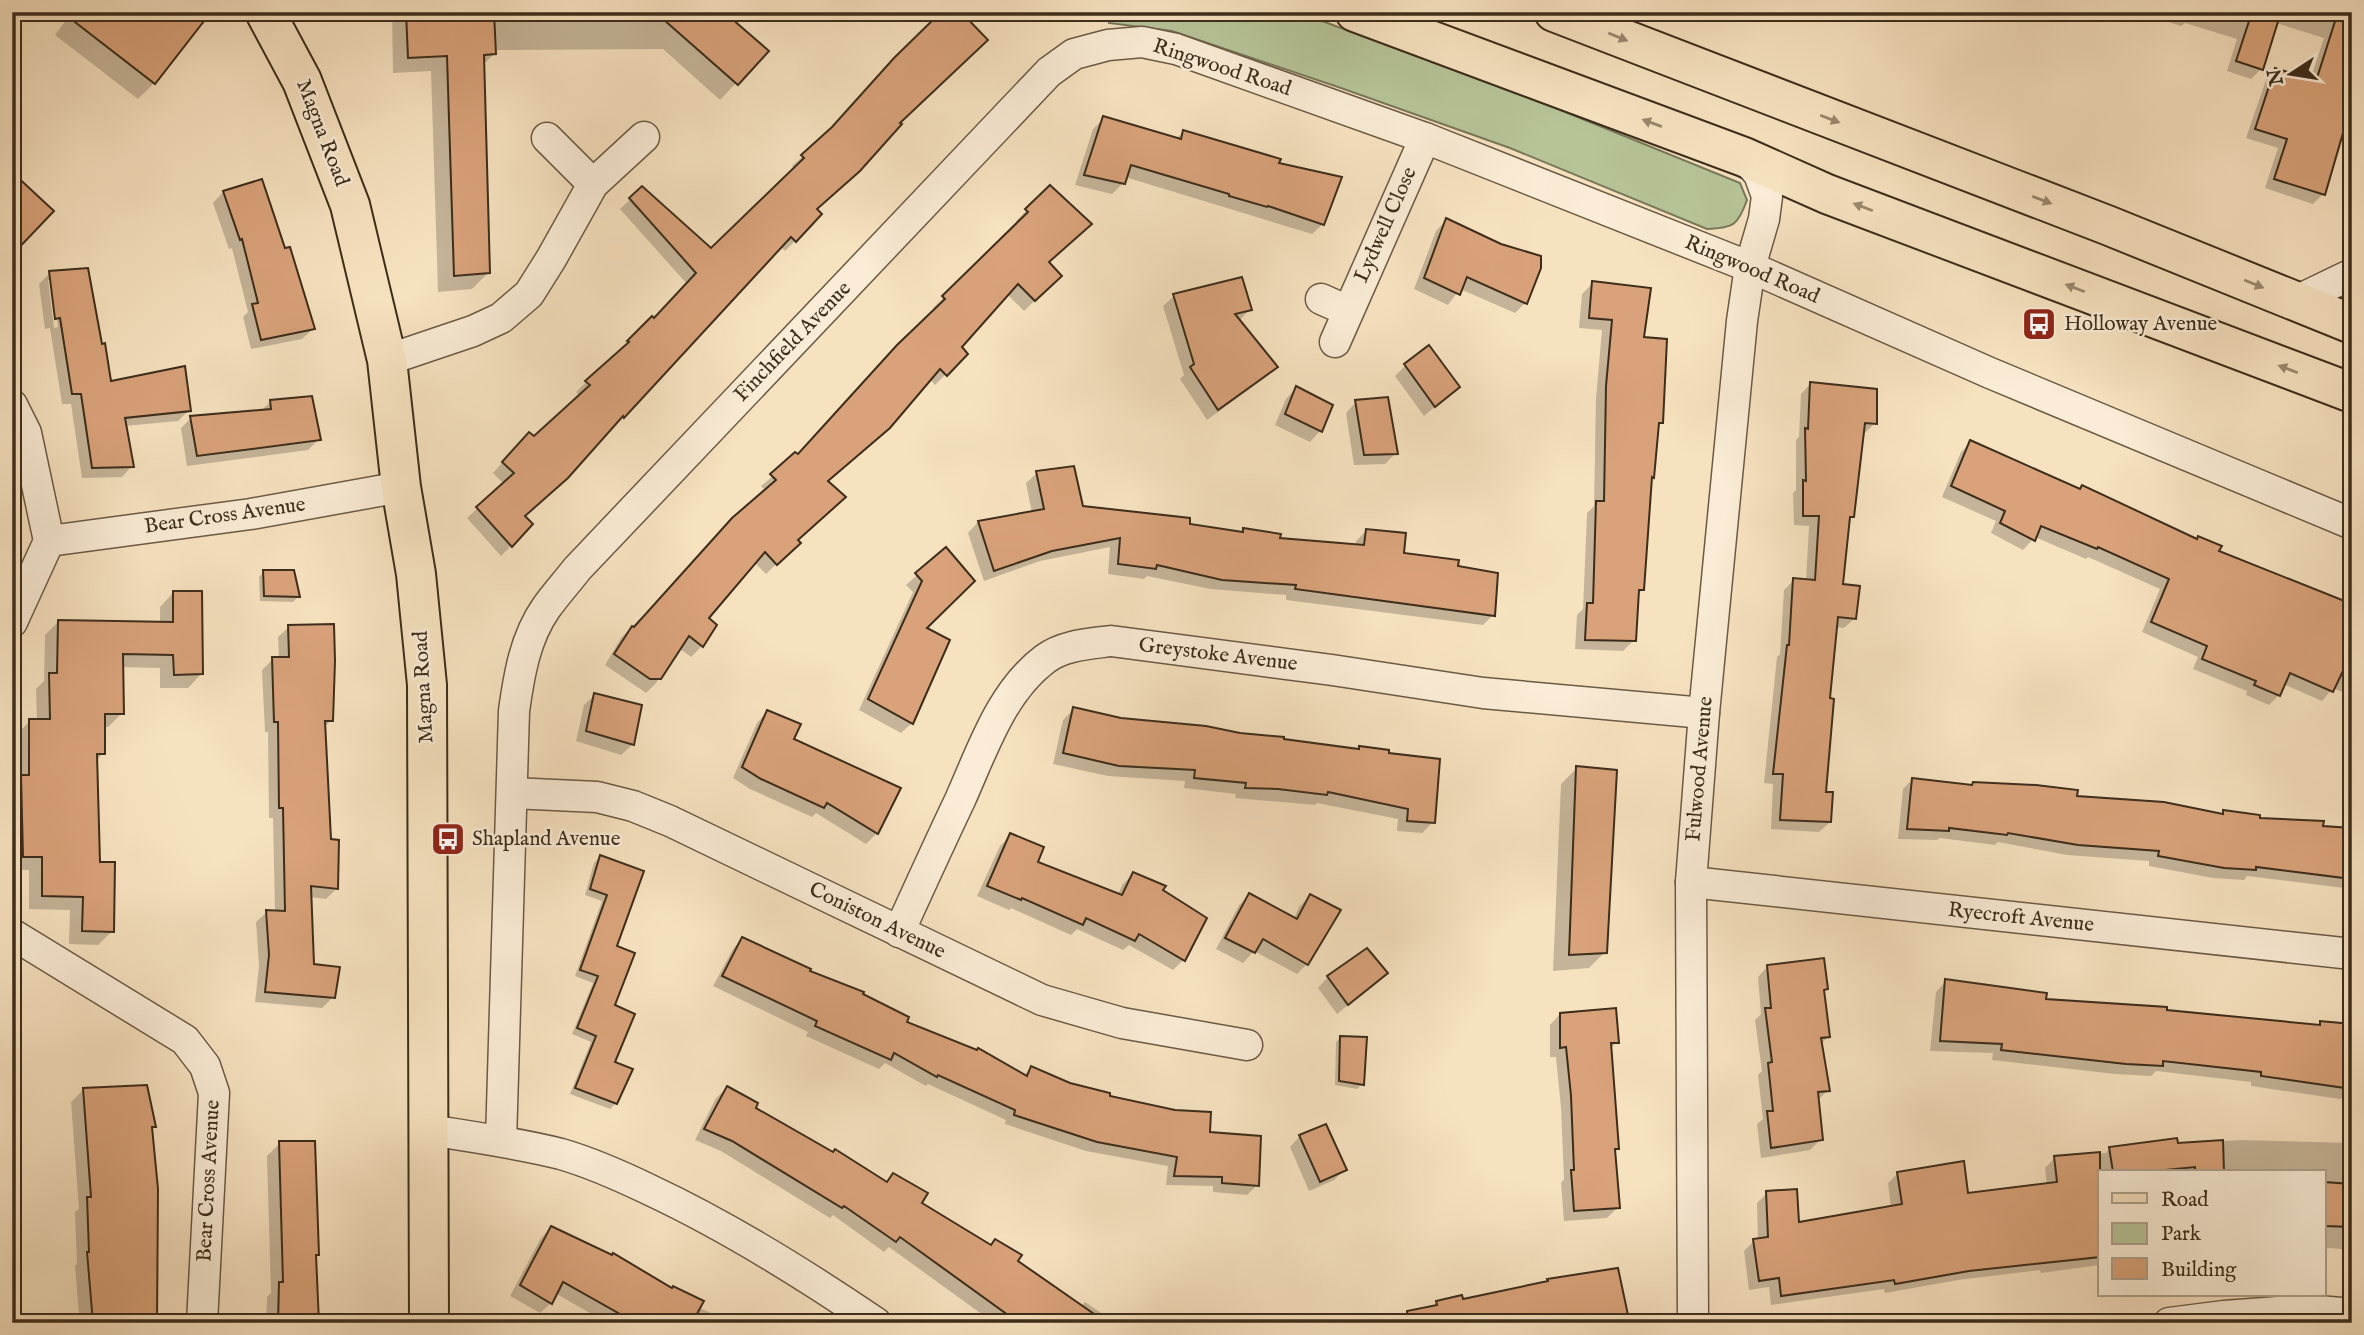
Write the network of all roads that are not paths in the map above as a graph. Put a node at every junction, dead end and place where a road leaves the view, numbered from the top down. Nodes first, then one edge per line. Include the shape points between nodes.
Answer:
1 (265, 12) edge
2 (293, 12) edge
3 (1354, 12) edge
4 (1554, 12) edge
5 (1142, 42) joint
6 (297, 69) junction
7 (644, 137) dead end
8 (547, 138) dead end
9 (1425, 138) junction
10 (1744, 157) junction
11 (593, 184) junction
12 (1827, 194) junction
13 (1764, 219) junction
14 (1750, 267) junction
15 (2352, 274) edge
16 (1321, 299) dead end
17 (2296, 301) junction
18 (1348, 311) junction
19 (2352, 324) edge
20 (1335, 342) dead end
21 (387, 360) junction
22 (2352, 393) edge
23 (12, 405) edge
24 (401, 487) junction
25 (2352, 524) edge
26 (49, 541) junction
27 (12, 622) edge
28 (1704, 713) junction
29 (512, 793) junction
30 (1691, 882) junction
31 (899, 932) junction
32 (12, 934) edge
33 (2352, 954) edge
34 (1247, 1045) dead end
35 (429, 1130) junction
36 (501, 1141) junction
37 (2352, 1314) edge
38 (202, 1323) edge
39 (429, 1323) edge
40 (876, 1323) edge
41 (1693, 1323) edge
42 (2169, 1323) edge

1 - 6 main road, Magna Road
2 - 6 main road, Magna Road
10 -> 3 main road
4 -> 17 main road
5 - 9 street, Ringwood Road via 1176,49
5 - 29 street, Finchfield Avenue via 1074,54 1049,72 577,569 545,610 520,670
6 - 21 main road, Magna Road via 349,205
7 - 11 street
8 - 11 street
9 - 14 street, Ringwood Road
9 - 18 street, Lydwell Close
10 - 12 main road
10 - 13 street, Fulwood Avenue via 1759,174 1767,196
11 - 21 street via 529,294 501,318
12 - 13 street via 1800,194 1777,205
22 -> 12 main road
13 - 14 street, Fulwood Avenue
14 - 25 street, Ringwood Road
14 - 28 street, Fulwood Avenue
15 - 17 street
16 - 18 street
17 - 19 main road
18 - 20 street, Lydwell Close
21 - 24 main road, Magna Road
23 - 26 street via 26,433
24 - 26 street, Bear Cross Avenue via 251,514
24 - 35 main road, Magna Road via 416,574 427,685
26 - 27 street
28 - 30 street, Fulwood Avenue
28 - 31 street, Greystoke Avenue via 1483,693 1111,641 1076,645 1047,657 1021,679 978,759
29 - 31 street, Coniston Avenue via 597,797 633,806
29 - 36 street
30 - 33 street, Ryecroft Avenue
30 - 41 street, Fulwood Avenue
31 - 34 street, Coniston Avenue via 1042,1000 1122,1023
32 - 38 street, Bear Cross Avenue via 184,1040 205,1066 214,1093
35 - 36 street
35 - 39 main road, Magna Road
36 - 40 street via 605,1169 679,1203
37 - 42 street via 2297,1311

